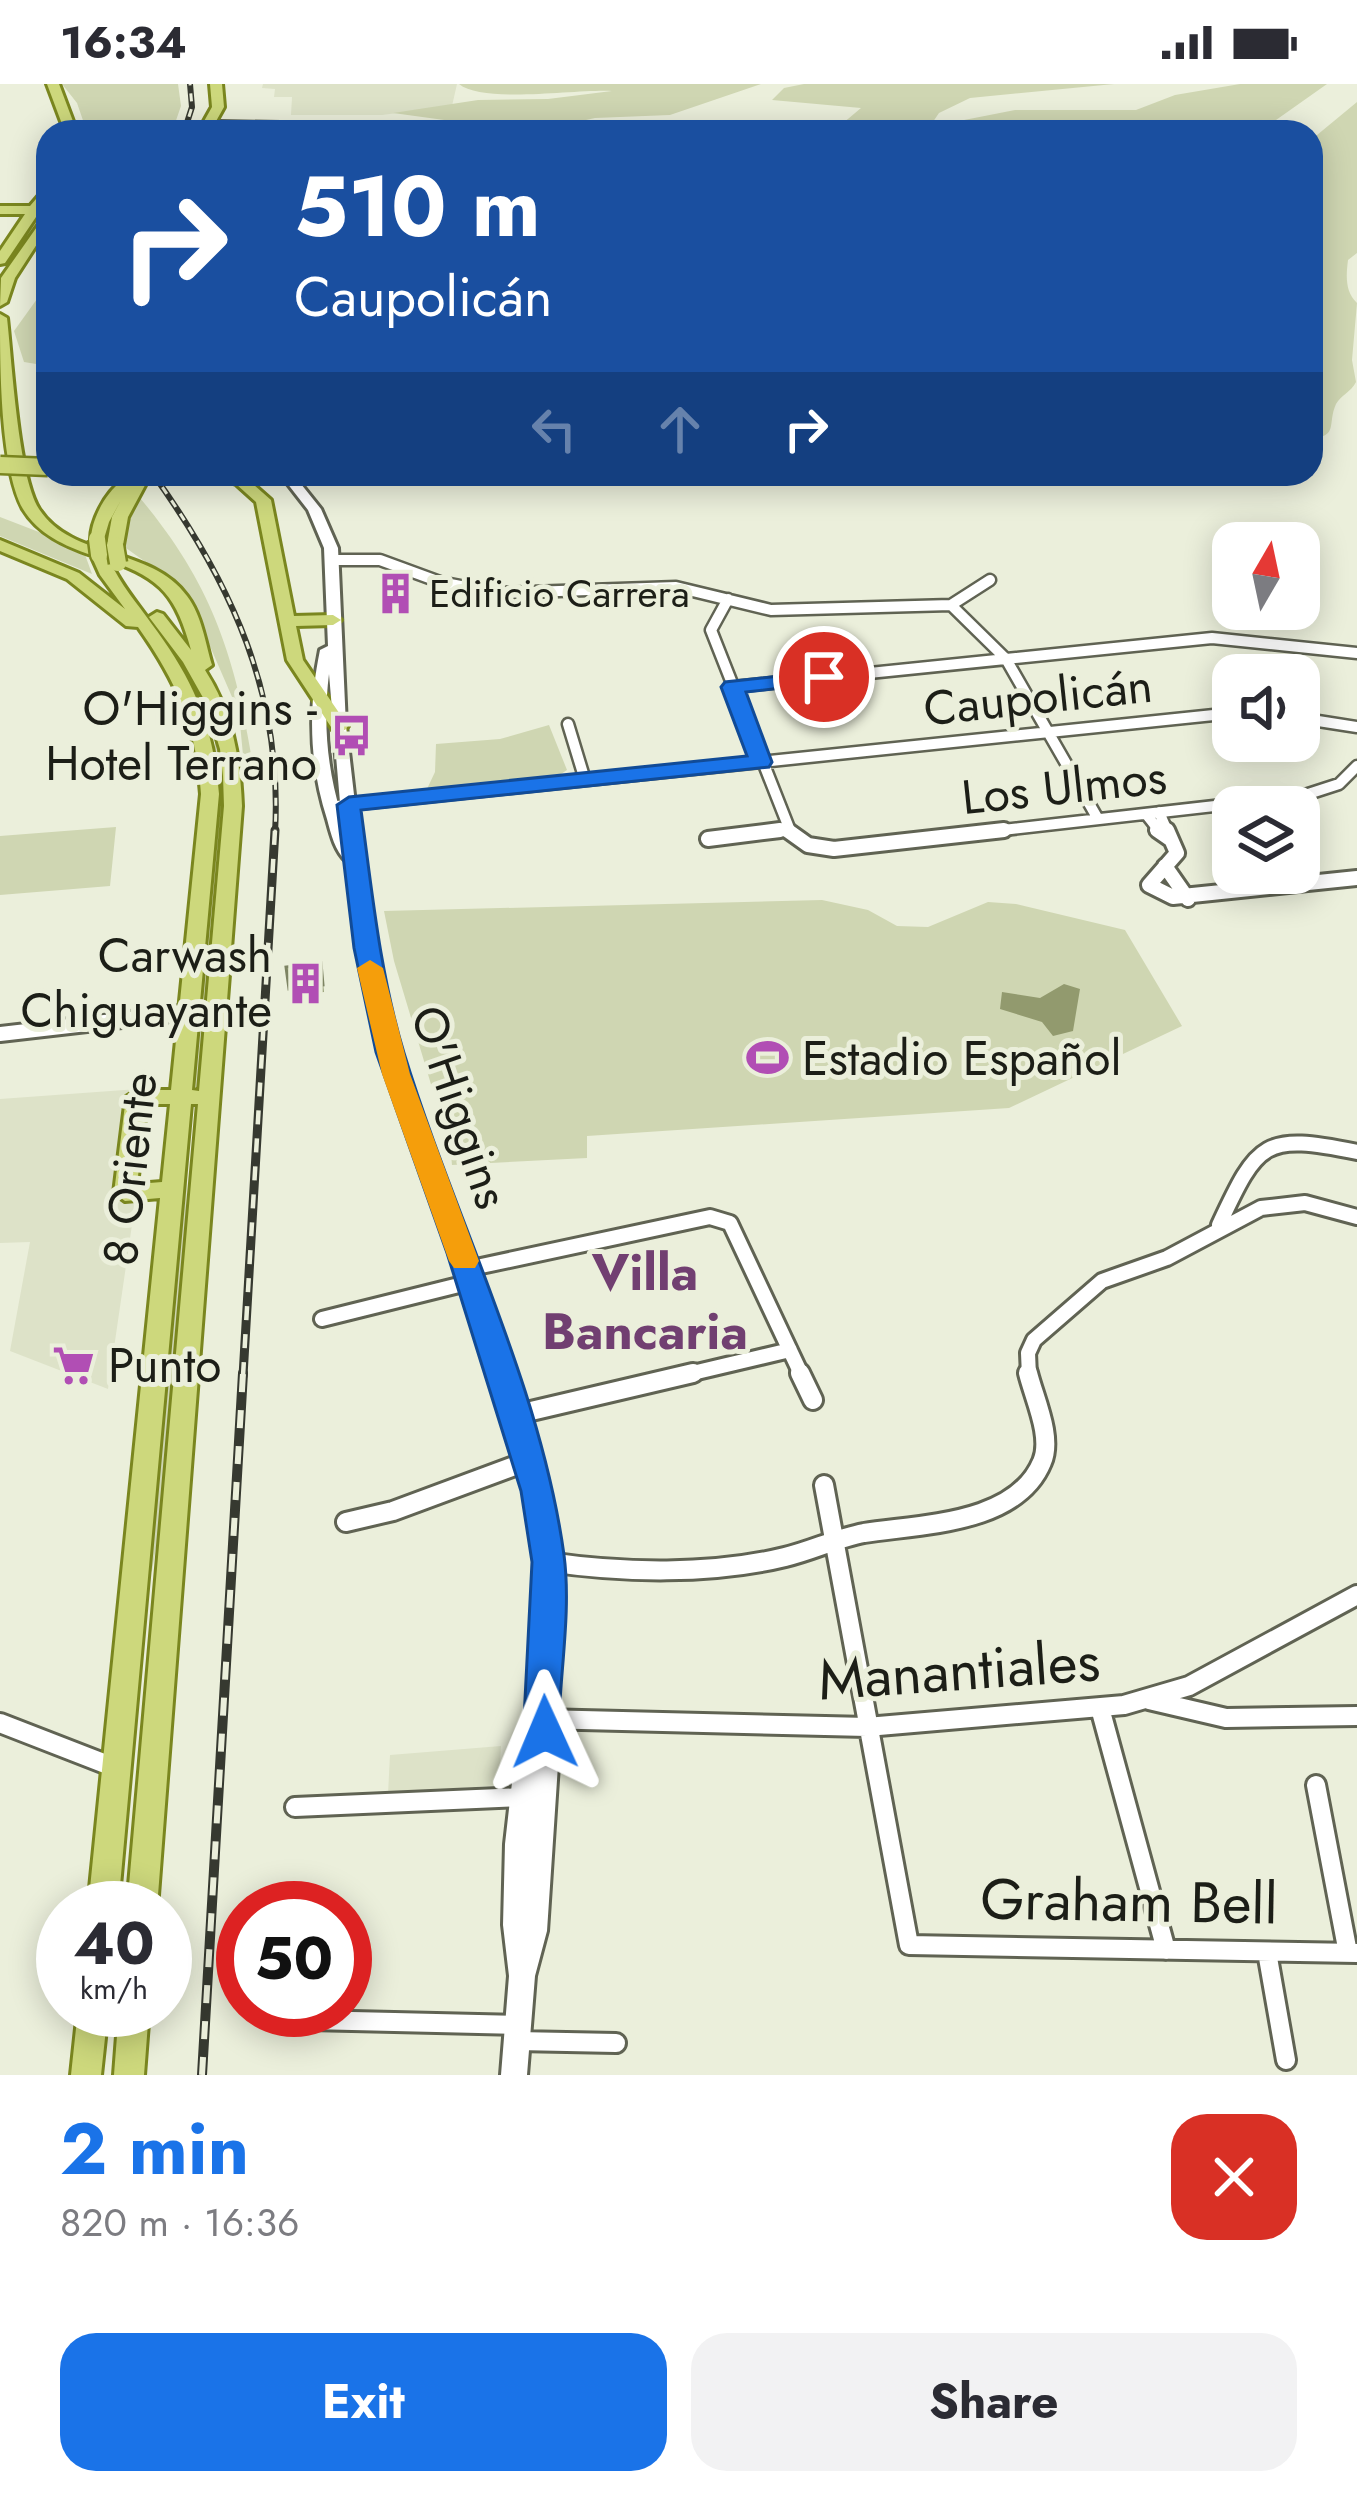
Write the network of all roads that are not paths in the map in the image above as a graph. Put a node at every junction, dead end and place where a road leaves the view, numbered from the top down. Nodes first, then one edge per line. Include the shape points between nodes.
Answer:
1 (53, 84) edge
2 (216, 84) edge
3 (226, 84) edge
4 (66, 120) edge
5 (211, 120) edge
6 (221, 120) edge
7 (0, 210) edge
8 (36, 211) edge
9 (36, 220) edge
10 (36, 225) edge
11 (0, 260) edge
12 (5, 278) edge
13 (0, 302) edge
14 (0, 319) edge
15 (0, 465) edge
16 (36, 466) edge
17 (130, 486) edge
18 (248, 486) edge
19 (295, 486) edge
20 (0, 545) edge
21 (107, 550) junction
22 (332, 560) junction
23 (990, 580) dead end
24 (728, 598) junction
25 (951, 605) junction
26 (333, 620) junction
27 (286, 621) junction
28 (1357, 653) edge
29 (169, 655) junction
30 (1006, 658) junction
31 (733, 687) junction
32 (214, 694) junction
33 (316, 695) junction
34 (1212, 715) edge
35 (1320, 721) edge
36 (568, 724) dead end
37 (339, 726) junction
38 (1357, 727) edge
39 (1048, 732) junction
40 (761, 762) junction
41 (1355, 772) edge
42 (586, 780) junction
43 (339, 806) junction
44 (1152, 813) junction
45 (1098, 819) junction
46 (786, 829) junction
47 (707, 839) dead end
48 (1165, 866) junction
49 (1357, 883) edge
50 (1188, 899) junction
51 (190, 1012) junction
52 (0, 1034) edge
53 (182, 1094) junction
54 (211, 1107) junction
55 (1357, 1152) edge
56 (173, 1189) junction
57 (1357, 1217) edge
58 (1217, 1230) junction
59 (469, 1275) junction
60 (322, 1318) dead end
61 (790, 1350) junction
62 (813, 1400) dead end
63 (514, 1415) junction
64 (528, 1461) junction
65 (824, 1485) dead end
66 (346, 1522) dead end
67 (834, 1543) junction
68 (548, 1562) junction
69 (1357, 1595) edge
70 (1149, 1700) junction
71 (1100, 1708) junction
72 (1357, 1716) edge
73 (542, 1719) junction
74 (0, 1723) edge
75 (868, 1727) junction
76 (157, 1736) junction
77 (116, 1768) junction
78 (1316, 1785) dead end
79 (523, 1797) junction
80 (151, 1807) junction
81 (296, 1807) dead end
82 (106, 1881) edge
83 (144, 1881) edge
84 (1166, 1950) junction
85 (1267, 1952) junction
86 (1352, 1953) edge
87 (522, 1976) junction
88 (372, 2024) edge
89 (518, 2033) junction
90 (90, 2037) edge
91 (132, 2037) edge
92 (616, 2043) dead end
93 (1286, 2060) dead end
94 (86, 2075) edge
95 (129, 2075) edge
96 (514, 2075) edge

1 - 4 main road
2 - 5 main road
3 - 6 main road
7 - 8 main road
9 - 11 main road
10 - 12 main road
12 - 13 main road
14 - 32 main road via 32,512 62,537 170,585 187,609
15 - 16 main road, bridge
17 - 21 main road via 101,522
18 - 27 main road via 263,500
19 - 22 main road, O'Higgins via 321,521
20 - 29 main road via 82,582
21 - 29 main road, 8 Oriente via 108,575
21 - 32 main road, 8 Oriente
22 - 24 street via 380,560 497,593 676,587
22 - 26 main road, O'Higgins
23 - 25 street
24 - 25 street via 780,610
24 - 31 street via 711,626
25 - 30 street
26 - 27 main road
26 - 33 main road, O'Higgins
26 - 37 main road, O'Higgins
27 - 33 main road via 295,660
28 - 30 street via 1212,638
29 - 51 main road, 8 Oriente via 195,705 209,764
30 - 31 street
30 - 39 street
31 - 40 street
32 - 54 main road, 8 Oriente via 229,742 233,806
33 - 37 main road
33 - 43 main road, O'Higgins via 315,728
34 - 39 street, Caupolicán
35 - 38 street
36 - 42 street
37 - 43 main road, O'Higgins
39 - 40 street, Caupolicán
39 - 45 street
40 - 42 street, Caupolicán
40 - 46 street
41 - 44 street, Los Ulmos via 1302,796
42 - 43 street, Caupolicán
43 - 59 main road, O'Higgins via 396,1074
44 - 45 street, Los Ulmos
44 - 48 street via 1178,853
45 - 46 street, Los Ulmos via 834,849 808,845
46 - 47 street
48 - 50 street
48 - 50 street via 1151,887
49 - 50 street
51 - 52 street
51 - 53 main road, 8 Oriente
53 - 54 main road
53 - 56 main road, 8 Oriente
53 - 56 main road via 136,1096 125,1193
54 - 76 main road, 8 Oriente
55 - 58 street via 1298,1140 1270,1144 1246,1166
56 - 77 main road, 8 Oriente
57 - 58 street via 1284,1203
58 - 67 street via 1102,1281 1034,1340 1027,1368 1046,1444 1033,1478 1007,1503
59 - 60 street
59 - 61 street via 723,1219
59 - 63 main road, O'Higgins
61 - 62 street
61 - 63 street
63 - 64 main road, O'Higgins
64 - 66 street
64 - 68 main road, O'Higgins
65 - 67 street
67 - 68 street via 700,1569
67 - 75 street
68 - 73 main road, O'Higgins
69 - 70 street, Manantiales
70 - 71 street, Manantiales
70 - 72 street via 1237,1720
71 - 75 street, Manantiales
71 - 84 street
73 - 75 street, Manantiales
73 - 79 main road, O'Higgins via 527,1743
73 - 87 main road, O'Higgins via 541,1845
74 - 77 street
75 - 84 street, Graham Bell via 909,1945
76 - 77 main road
76 - 80 main road, 8 Oriente
77 - 80 main road
77 - 82 main road, 8 Oriente
78 - 86 street, Graham Bell
79 - 81 street
79 - 87 main road, O'Higgins via 513,1931
80 - 83 main road, 8 Oriente
84 - 85 street, Graham Bell
85 - 86 street, Graham Bell
85 - 93 street
87 - 89 main road, O'Higgins
88 - 89 street
89 - 92 street
89 - 96 main road, O'Higgins
90 - 94 main road
91 - 95 main road

